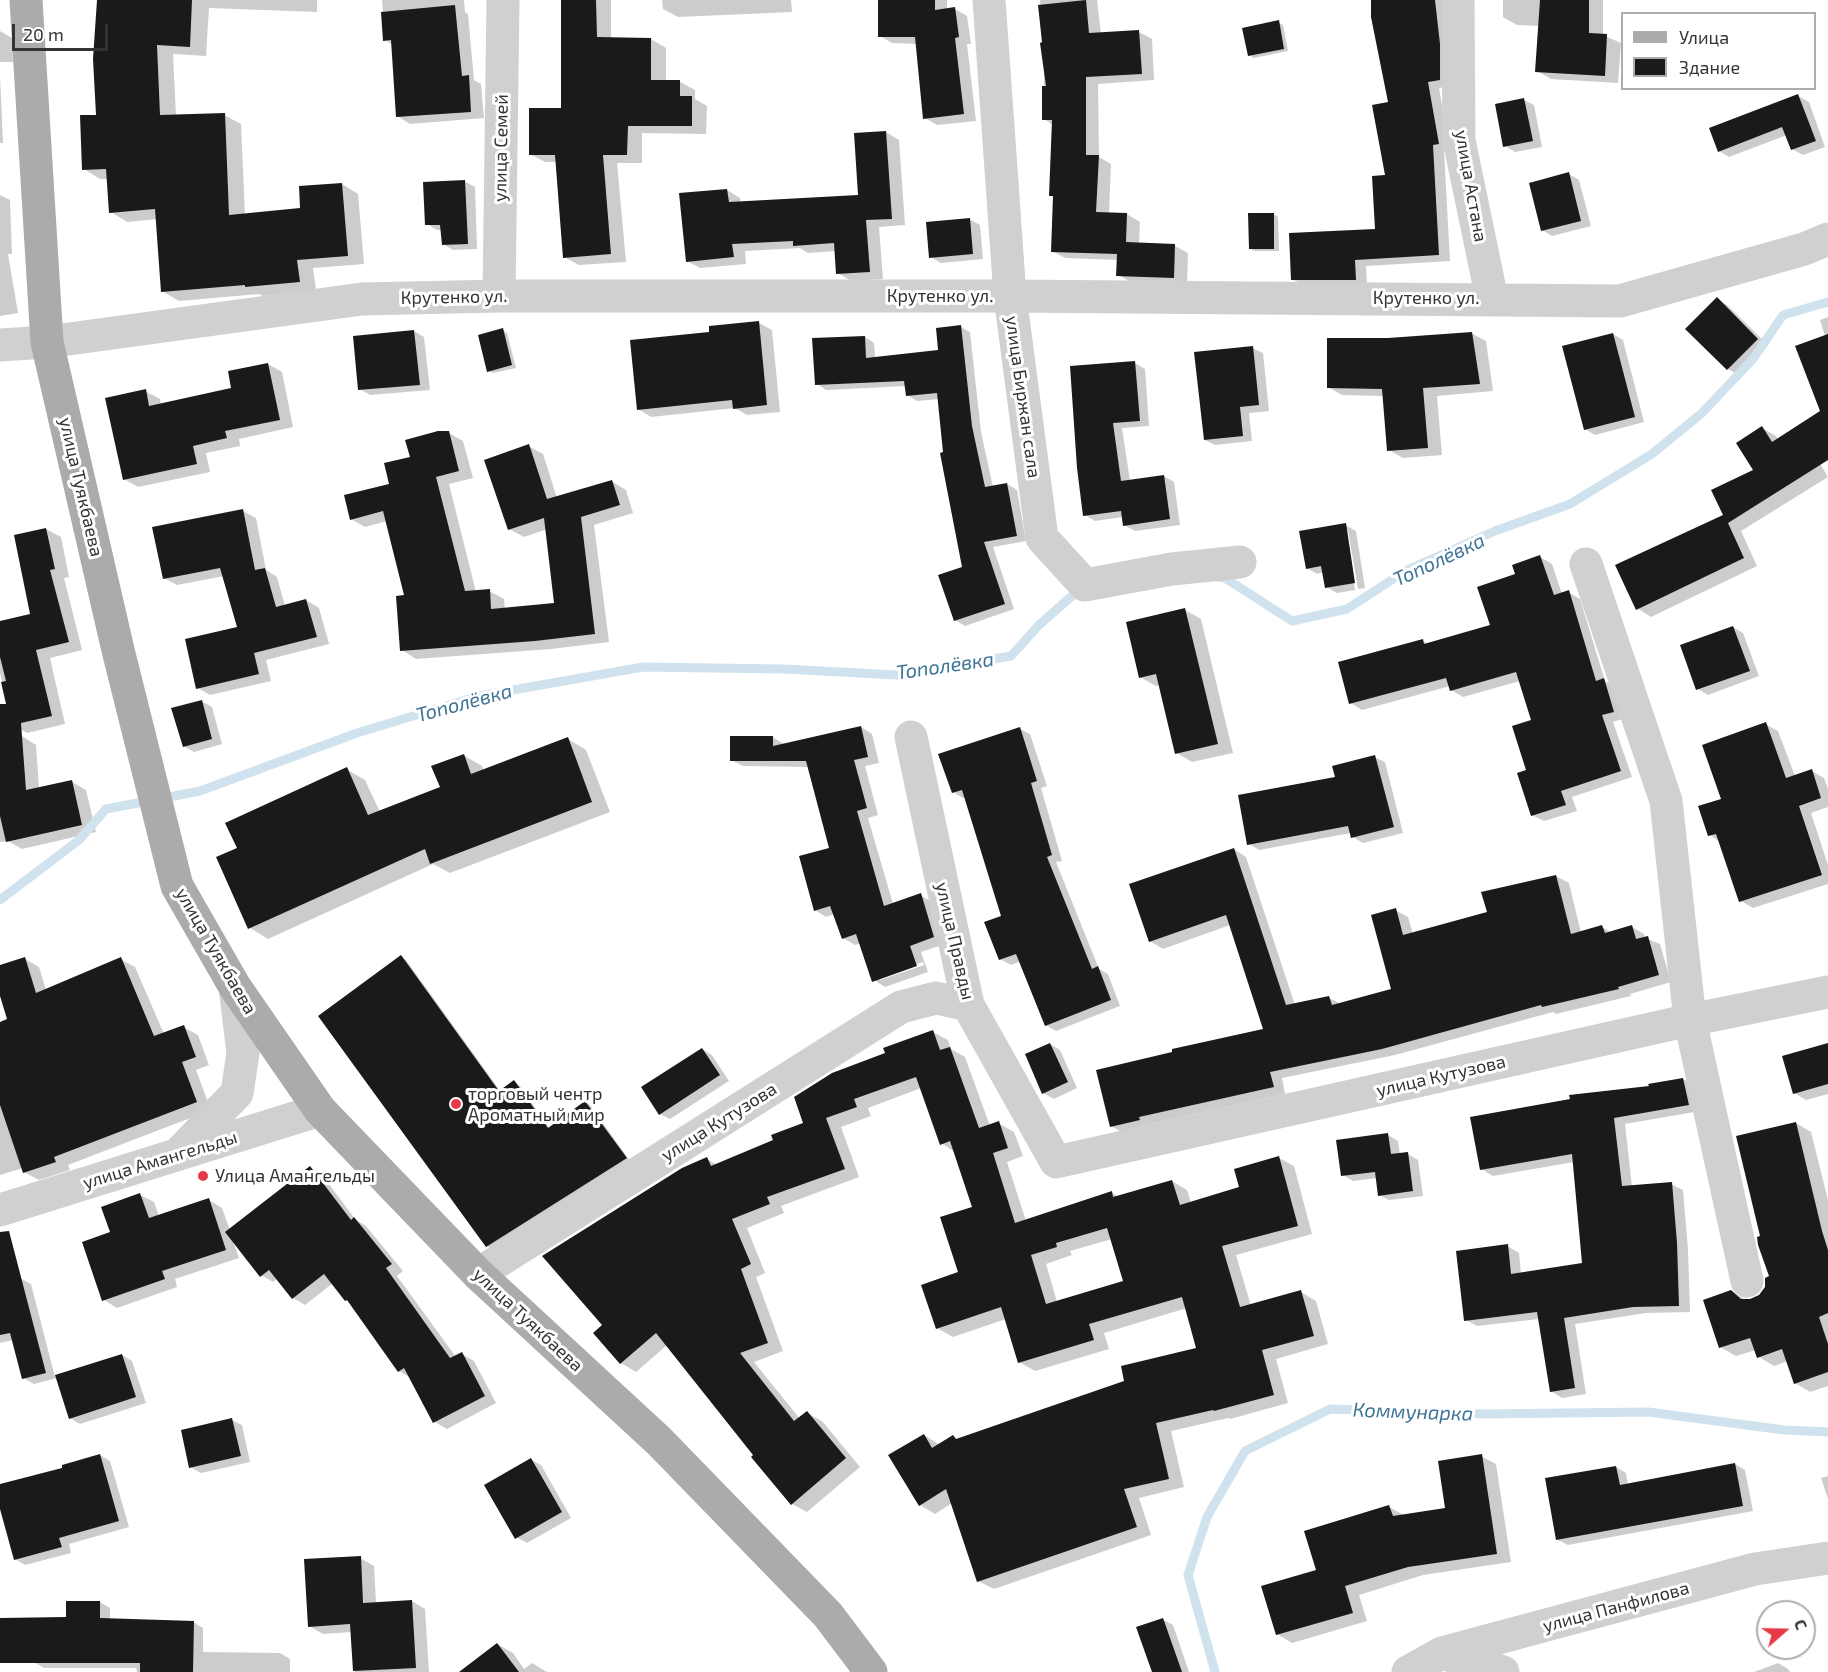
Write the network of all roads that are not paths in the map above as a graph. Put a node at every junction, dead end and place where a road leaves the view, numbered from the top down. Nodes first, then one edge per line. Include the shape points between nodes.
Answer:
1 (26, 0) edge
2 (503, 0) edge
3 (989, 0) edge
4 (1458, 0) edge
5 (1828, 239) edge
6 (499, 296) junction
7 (1010, 296) junction
8 (1492, 299) junction
9 (47, 342) junction
10 (0, 345) edge
11 (1240, 562) dead end
12 (1586, 564) dead end
13 (911, 737) dead end
14 (235, 987) junction
15 (1828, 992) edge
16 (968, 1005) junction
17 (1690, 1020) junction
18 (320, 1110) junction
19 (177, 1154) junction
20 (1056, 1162) joint
21 (0, 1210) edge
22 (478, 1274) junction
23 (1747, 1281) dead end
24 (1828, 1558) edge
25 (1442, 1653) junction
26 (871, 1672) edge
27 (1408, 1672) edge
28 (1503, 1672) edge

1 - 9 main road, улица Туякбаева
2 - 6 street, улица Семей
3 - 7 street, улица Биржан сала
4 - 8 street, улица Астана via 1459,140
5 - 8 street, Крутенко ул. via 1620,301
6 - 7 street, Крутенко ул.
6 - 9 street, Крутенко ул. via 362,299
7 - 8 street, Крутенко ул.
7 - 11 street, улица Биржан сала via 1042,538 1084,585
9 - 10 street, Крутенко ул.
9 - 14 main road, улица Туякбаева via 177,886
12 - 17 street via 1666,801
13 - 16 street, улица Правды
14 - 18 main road, улица Туякбаева
14 - 19 street via 243,1053 237,1093
15 - 17 street, улица Кутузова
16 - 20 street, улица Правды
16 - 22 street, улица Кутузова via 936,998 901,1007
17 - 20 street, улица Кутузова
17 - 23 street
18 - 19 street, улица Амангельды
18 - 22 main road, улица Туякбаева
19 - 21 street, улица Амангельды
22 - 26 main road, улица Туякбаева via 658,1441 828,1615
24 - 25 street, улица Панфилова via 1755,1569
25 - 27 street, улица Панфилова
25 - 28 street

